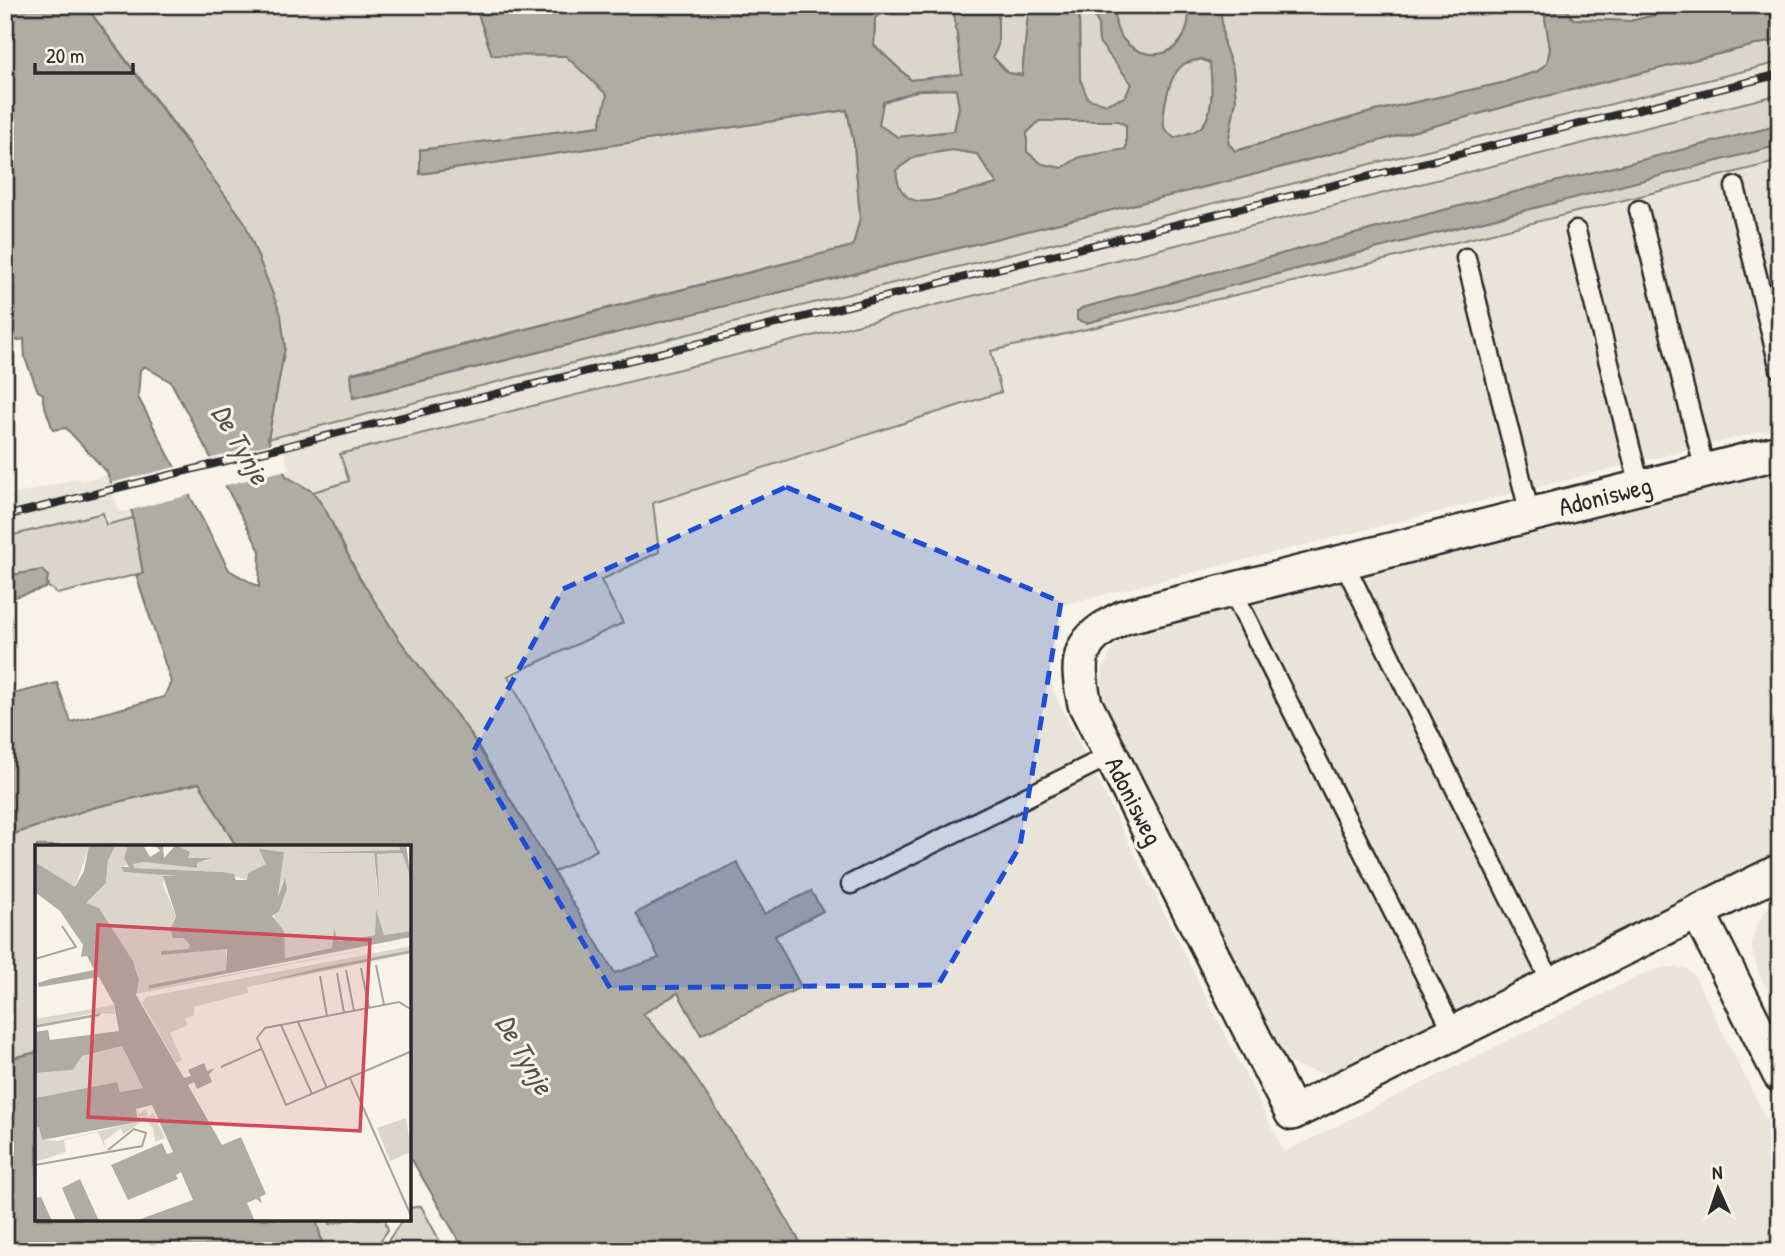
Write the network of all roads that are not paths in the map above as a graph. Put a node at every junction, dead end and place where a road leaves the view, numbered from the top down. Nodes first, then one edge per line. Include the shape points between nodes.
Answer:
1 (1735, 187) dead end
2 (1639, 211) dead end
3 (1576, 231) dead end
4 (1466, 258) dead end
5 (1780, 369) edge
6 (1780, 452) edge
7 (1705, 471) junction
8 (1640, 487) junction
9 (1530, 515) junction
10 (1343, 561) junction
11 (1233, 590) junction
12 (1111, 755) junction
13 (1780, 871) edge
14 (851, 884) dead end
15 (1698, 912) junction
16 (1552, 984) junction
17 (1454, 1033) junction
18 (1780, 1075) edge

1 - 5 lane
2 - 7 lane
3 - 8 lane
4 - 9 lane
6 - 7 street, Adonisweg
7 - 8 street, Adonisweg
8 - 9 street, Adonisweg
9 - 10 street, Adonisweg
10 - 11 street, Adonisweg
10 - 16 lane
11 - 12 street, Adonisweg via 1124,617 1101,628 1086,643 1079,663 1080,682 1085,704
11 - 17 lane
12 - 14 lane
12 - 17 street, Adonisweg via 1292,1113
13 - 15 street, Adonisweg
15 - 16 street, Adonisweg
15 - 18 street
16 - 17 street, Adonisweg

